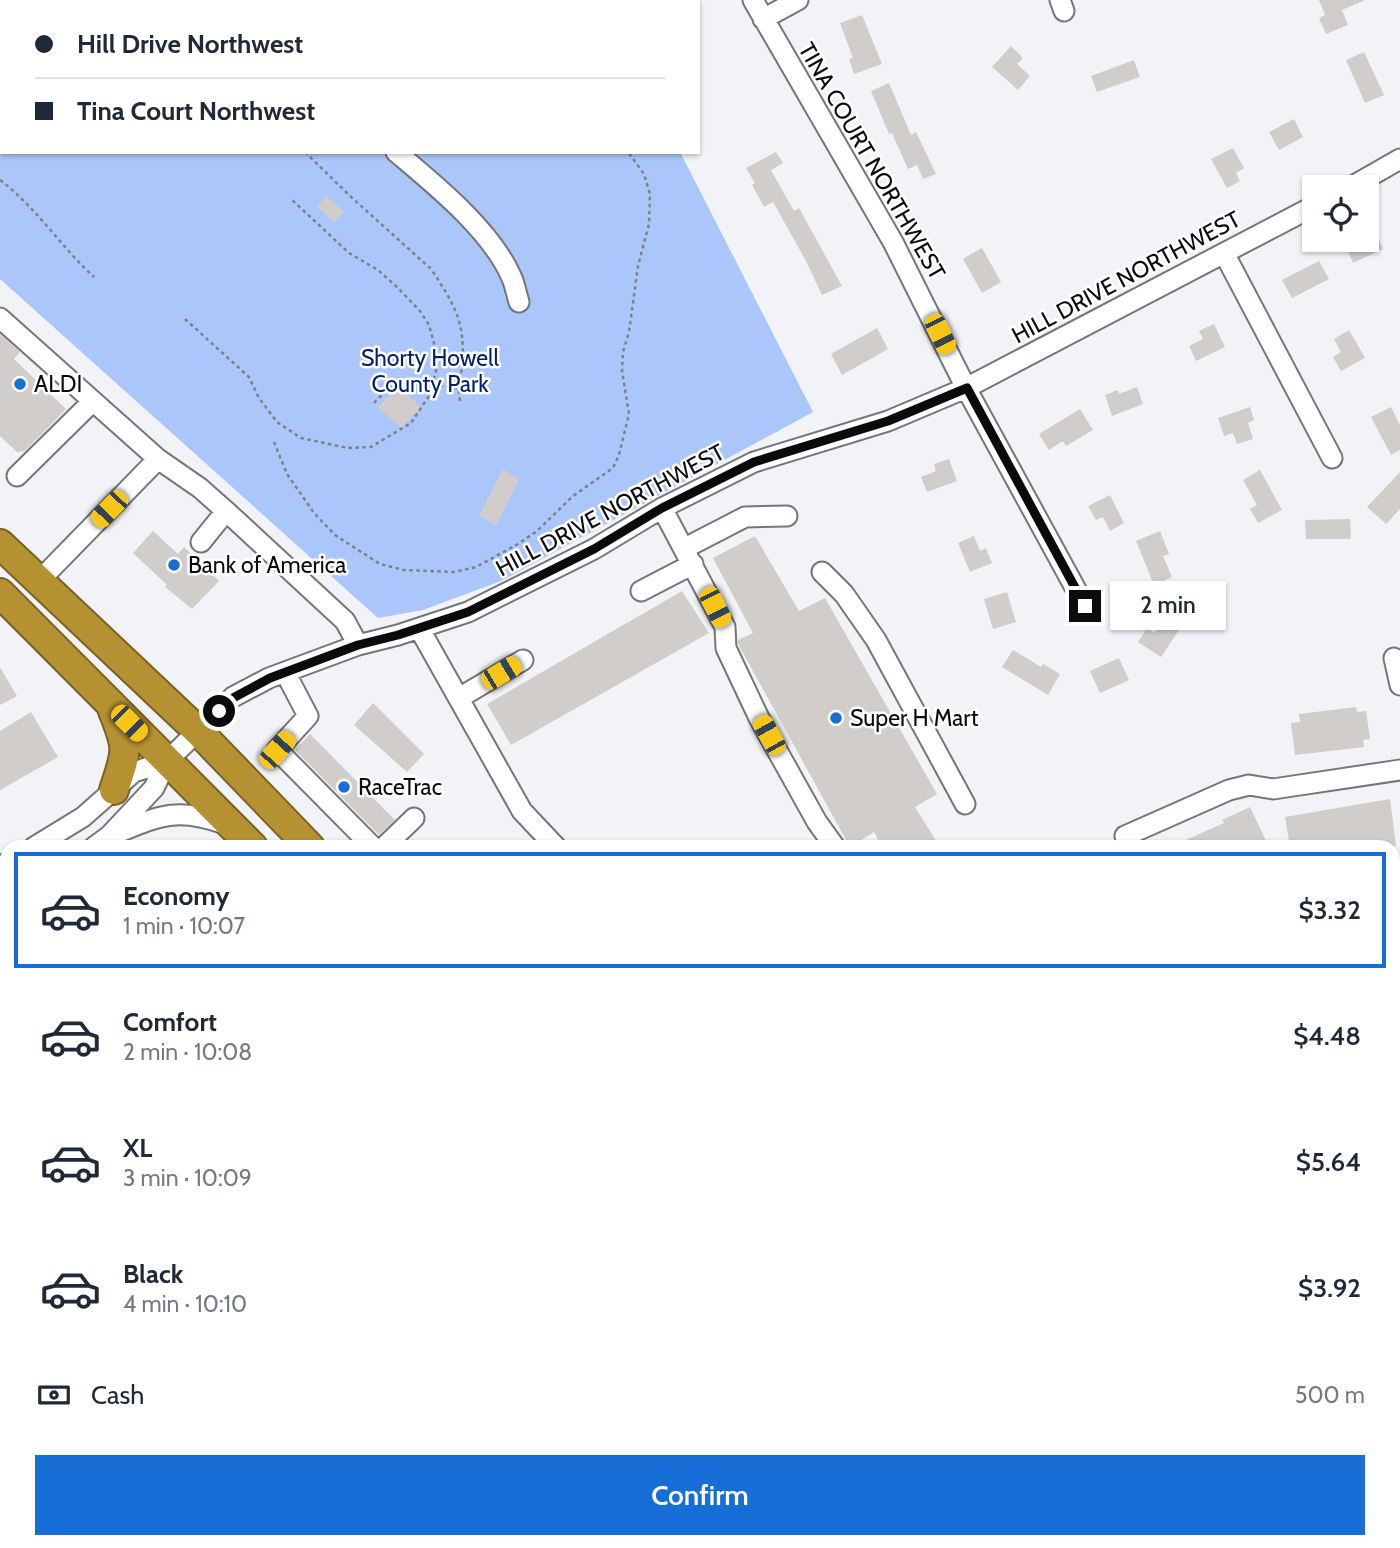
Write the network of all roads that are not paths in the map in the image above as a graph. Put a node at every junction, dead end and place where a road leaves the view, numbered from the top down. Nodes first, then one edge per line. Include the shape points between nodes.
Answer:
1 (753, 0) edge
2 (798, 0) edge
3 (762, 19) junction
4 (398, 154) edge
5 (1400, 159) edge
6 (1372, 175) edge
7 (1302, 212) edge
8 (1224, 253) junction
9 (519, 302) dead end
10 (0, 318) edge
11 (967, 388) junction
12 (93, 401) junction
13 (1332, 458) dead end
14 (158, 459) junction
15 (17, 476) dead end
16 (662, 508) junction
17 (226, 511) junction
18 (787, 516) dead end
19 (201, 542) dead end
20 (0, 544) edge
21 (689, 556) junction
22 (822, 572) dead end
23 (39, 581) junction
24 (641, 591) dead end
25 (0, 593) edge
26 (1085, 606) dead end
27 (419, 628) junction
28 (358, 645) junction
29 (1394, 659) dead end
30 (523, 660) dead end
31 (285, 672) junction
32 (1400, 685) edge
33 (459, 698) junction
34 (111, 705) junction
35 (199, 732) junction
36 (167, 761) junction
37 (1400, 770) edge
38 (114, 790) junction
39 (965, 804) dead end
40 (414, 818) dead end
41 (232, 827) junction
42 (1125, 836) dead end
43 (45, 840) edge
44 (104, 840) edge
45 (106, 840) edge
46 (246, 840) edge
47 (303, 840) edge
48 (366, 840) edge
49 (391, 840) edge
50 (549, 840) edge
51 (830, 840) edge

1 - 3 street, TINA COURT NORTHWEST
2 - 3 street
3 - 11 street, TINA COURT NORTHWEST via 893,242
4 - 9 street via 496,250
5 - 6 street
7 - 8 street, HILL DRIVE NORTHWEST
8 - 11 street, HILL DRIVE NORTHWEST
8 - 13 street
10 - 12 street
11 - 16 street, HILL DRIVE NORTHWEST via 888,421 754,462
11 - 26 street, TINA COURT NORTHWEST
12 - 14 street
12 - 15 street
14 - 17 street
14 - 23 street
16 - 21 street
16 - 27 street, HILL DRIVE NORTHWEST via 594,549 468,612
17 - 19 street
17 - 28 street via 345,621
18 - 21 street via 745,517
20 - 23 highway
21 - 24 street
21 - 51 street via 725,627 726,648 759,718
22 - 39 street via 844,594 876,640
23 - 35 highway
25 - 34 highway
27 - 28 street, HILL DRIVE NORTHWEST
27 - 33 street
28 - 31 street, HILL DRIVE NORTHWEST
29 - 32 street
30 - 33 street
31 - 35 street, HILL DRIVE NORTHWEST via 233,698
31 - 48 street via 308,716 277,750
33 - 50 street via 522,811
34 - 36 highway
34 - 38 highway via 126,752
35 - 36 street, HILL DRIVE NORTHWEST
35 - 47 highway
36 - 38 street via 134,772
36 - 41 highway
36 - 44 street via 154,788
37 - 42 street via 1273,789 1249,785
38 - 43 street via 83,817
40 - 49 street
41 - 45 street via 200,814 184,813 149,820
41 - 46 highway

